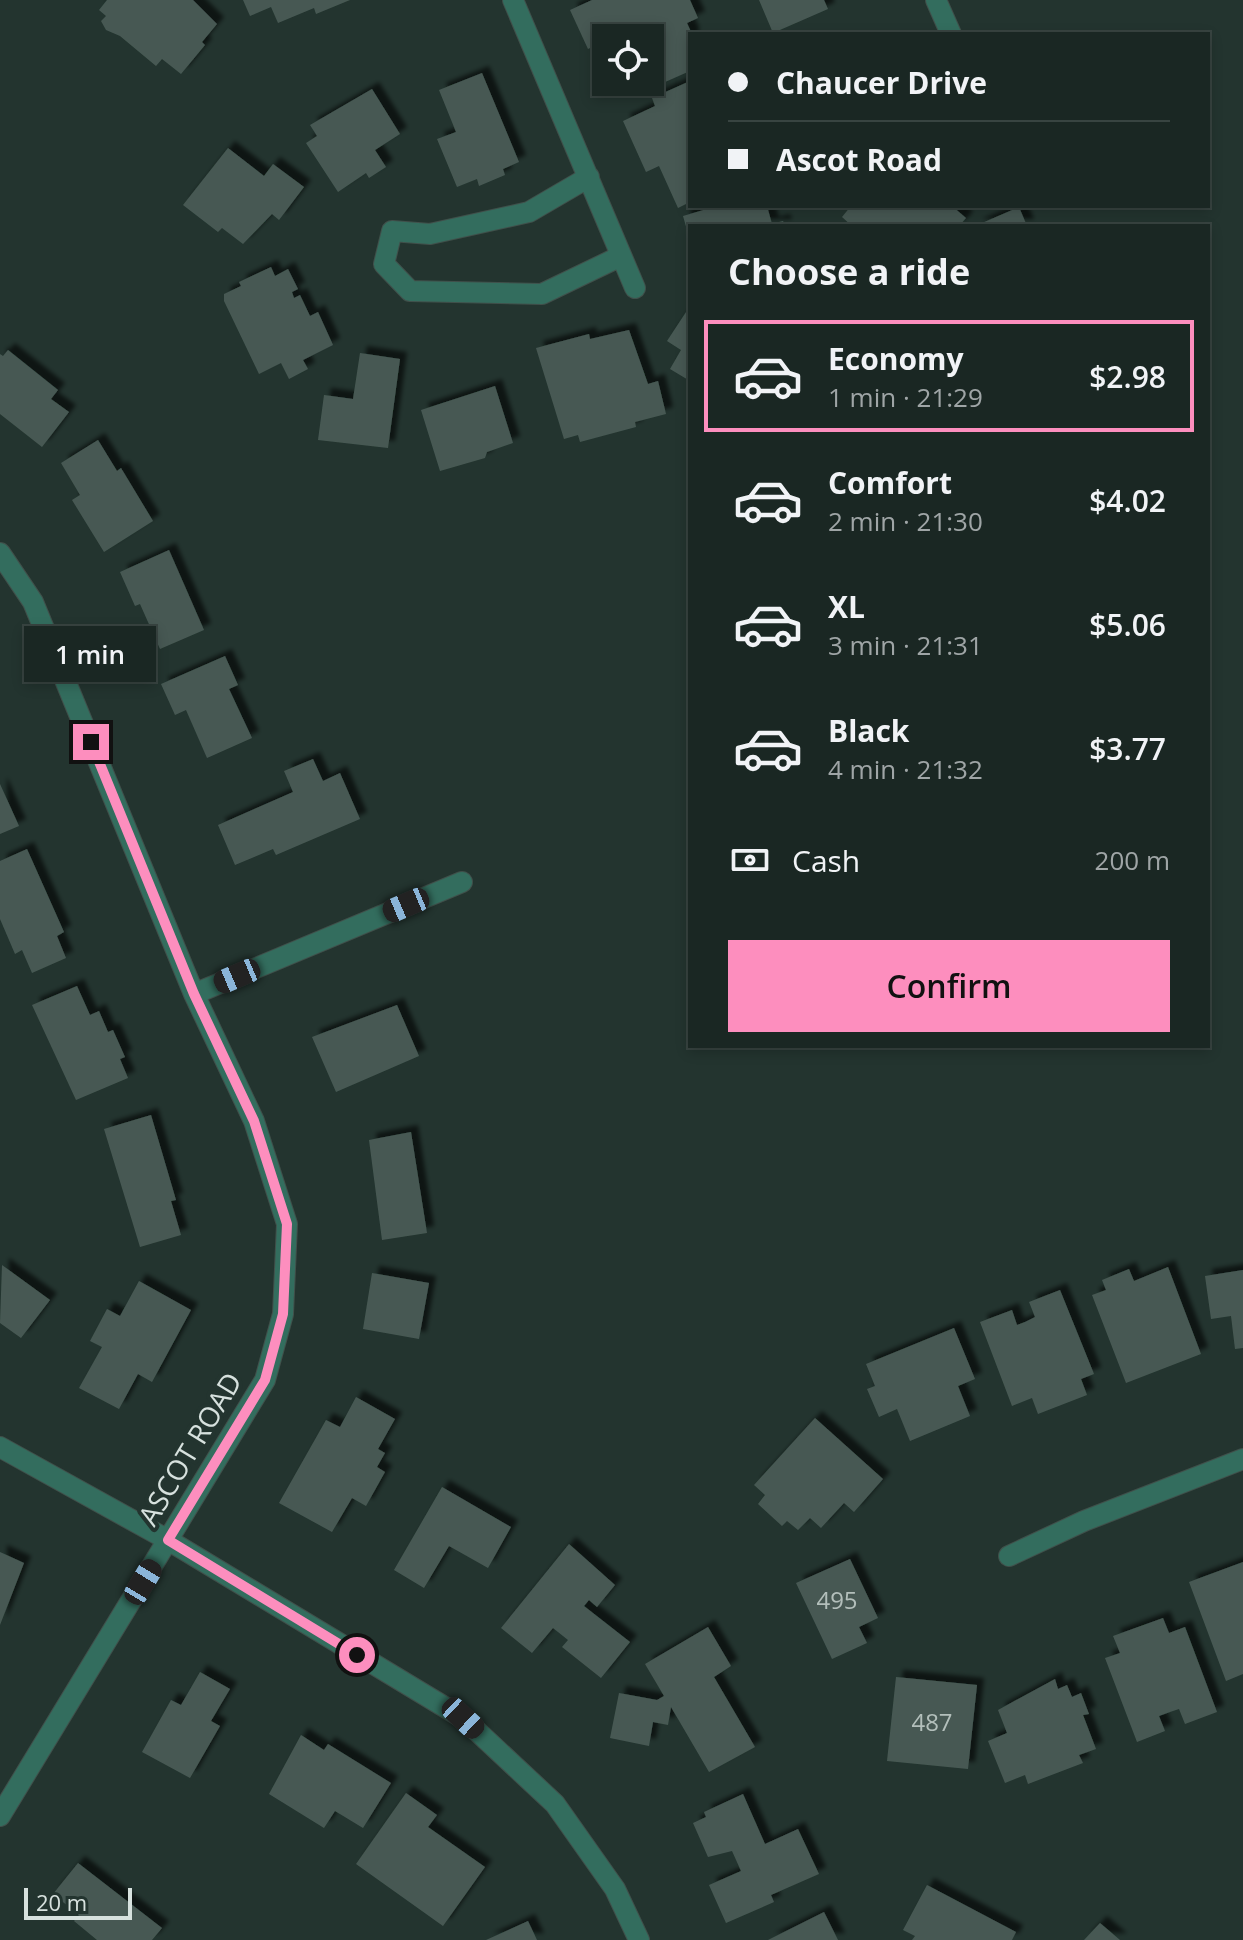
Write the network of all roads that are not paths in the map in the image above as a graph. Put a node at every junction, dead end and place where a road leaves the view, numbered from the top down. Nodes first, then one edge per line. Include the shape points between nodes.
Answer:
1 (513, 0) edge
2 (936, 0) edge
3 (950, 32) edge
4 (589, 177) junction
5 (621, 256) junction
6 (635, 288) dead end
7 (0, 553) edge
8 (462, 882) dead end
9 (194, 994) junction
10 (0, 1447) edge
11 (1243, 1459) edge
12 (168, 1540) junction
13 (1009, 1556) dead end
14 (0, 1816) edge
15 (639, 1940) edge

1 - 4 street
2 - 3 street
4 - 5 street
4 - 5 street via 529,212 430,234 392,231 384,264 410,291 542,294
5 - 6 street
7 - 9 street, ASCOT ROAD via 33,602
8 - 9 street
9 - 12 street, ASCOT ROAD via 254,1121 287,1224 283,1314 265,1380
10 - 12 street
11 - 13 street
12 - 14 street, ASCOT ROAD
12 - 15 street via 463,1718 555,1804 615,1889

